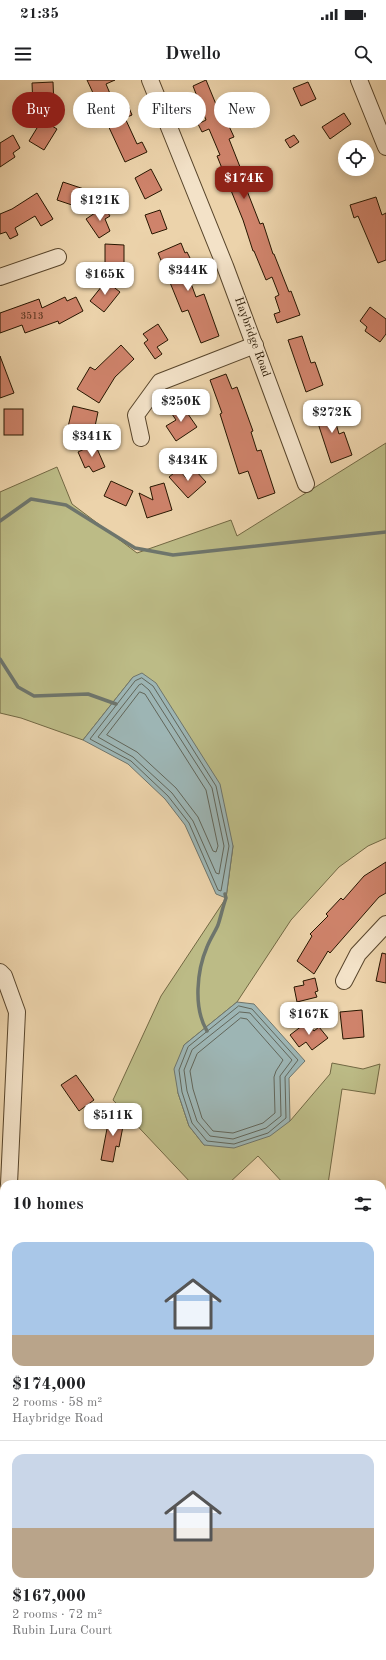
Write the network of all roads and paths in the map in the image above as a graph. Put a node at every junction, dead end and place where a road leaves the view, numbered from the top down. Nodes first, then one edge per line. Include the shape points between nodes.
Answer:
1 (150, 80) edge
2 (359, 80) edge
3 (386, 147) edge
4 (58, 257) dead end
5 (0, 278) edge
6 (255, 344) junction
7 (141, 438) dead end
8 (306, 484) dead end
9 (386, 924) edge
10 (0, 972) edge
11 (344, 981) dead end
12 (9, 1180) edge

1 - 6 street, Haybridge Road
2 - 3 street
4 - 5 street
6 - 7 street via 160,382 136,415
6 - 8 street, Haybridge Road
9 - 11 street via 358,954
10 - 12 street via 4,976 17,1012

